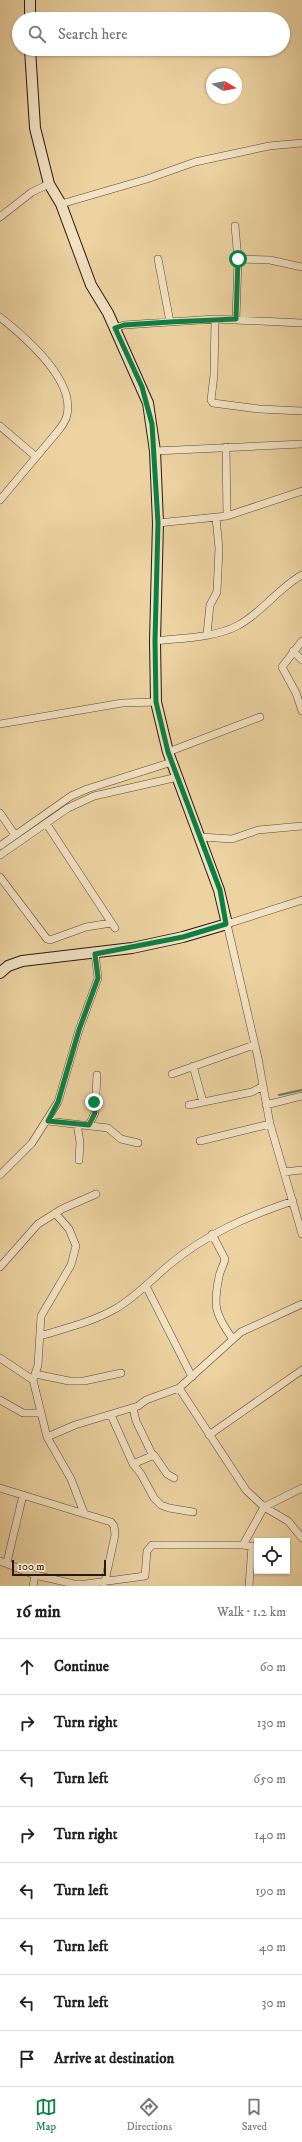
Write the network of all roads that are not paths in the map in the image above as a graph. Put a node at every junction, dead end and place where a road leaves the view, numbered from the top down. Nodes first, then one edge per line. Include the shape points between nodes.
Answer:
1 (30, 0) edge
2 (30, 12) edge
3 (30, 56) edge
4 (302, 143) edge
5 (49, 184) junction
6 (61, 204) junction
7 (0, 217) edge
8 (235, 226) dead end
9 (158, 259) dead end
10 (238, 259) junction
11 (302, 267) edge
12 (0, 317) edge
13 (215, 319) junction
14 (236, 319) junction
15 (170, 322) junction
16 (302, 323) edge
17 (115, 328) junction
18 (302, 411) edge
19 (0, 426) edge
20 (302, 444) edge
21 (226, 447) junction
22 (154, 451) junction
23 (35, 456) junction
24 (302, 491) edge
25 (0, 500) edge
26 (227, 516) junction
27 (216, 518) junction
28 (158, 523) junction
29 (302, 575) edge
30 (207, 634) junction
31 (155, 641) junction
32 (302, 641) edge
33 (293, 651) junction
34 (302, 660) edge
35 (156, 702) junction
36 (302, 711) edge
37 (260, 718) dead end
38 (0, 724) edge
39 (168, 752) junction
40 (172, 762) junction
41 (178, 777) junction
42 (0, 813) edge
43 (46, 823) junction
44 (302, 826) edge
45 (15, 835) junction
46 (201, 837) junction
47 (0, 846) edge
48 (0, 855) edge
49 (0, 877) edge
50 (302, 900) edge
51 (226, 924) junction
52 (95, 954) junction
53 (0, 973) edge
54 (254, 1045) junction
55 (193, 1066) junction
56 (172, 1074) dead end
57 (97, 1075) dead end
58 (263, 1086) junction
59 (302, 1096) edge
60 (203, 1102) junction
61 (189, 1105) dead end
62 (266, 1105) junction
63 (48, 1121) junction
64 (77, 1124) junction
65 (270, 1124) junction
66 (89, 1125) junction
67 (200, 1141) dead end
68 (138, 1143) dead end
69 (79, 1160) dead end
70 (302, 1170) edge
71 (284, 1172) junction
72 (0, 1175) edge
73 (96, 1194) dead end
74 (293, 1202) junction
75 (55, 1213) junction
76 (212, 1234) junction
77 (302, 1234) edge
78 (0, 1267) edge
79 (146, 1286) junction
80 (302, 1304) edge
81 (40, 1336) junction
82 (232, 1338) junction
83 (0, 1358) edge
84 (302, 1370) edge
85 (121, 1373) dead end
86 (34, 1377) junction
87 (192, 1377) junction
88 (178, 1388) junction
89 (0, 1400) edge
90 (132, 1408) junction
91 (41, 1413) junction
92 (111, 1415) junction
93 (209, 1435) junction
94 (46, 1437) junction
95 (153, 1456) junction
96 (134, 1464) junction
97 (174, 1478) dead end
98 (0, 1488) edge
99 (302, 1488) edge
100 (23, 1495) junction
101 (264, 1507) junction
102 (193, 1512) dead end
103 (84, 1513) junction
104 (302, 1538) edge
105 (244, 1545) junction
106 (254, 1546) edge
107 (254, 1553) edge
108 (3, 1561) edge
109 (35, 1575) junction
110 (104, 1584) edge
111 (33, 1586) edge
112 (249, 1586) edge

1 - 2 street
3 - 5 street via 35,128
4 - 6 street via 269,146 195,162 146,180
5 - 6 street
5 - 7 street via 32,192
6 - 17 street via 90,285
8 - 10 street
9 - 15 street
10 - 11 street via 270,260
10 - 14 street
12 - 23 street via 18,331 54,370 68,404 65,420
13 - 14 street
13 - 15 street
13 - 18 street via 211,400 213,404
14 - 16 street
15 - 17 street via 124,325
17 - 22 street via 148,403
19 - 23 street
20 - 21 street
21 - 22 street
21 - 26 street
22 - 28 street
23 - 25 street
24 - 26 street
26 - 27 street
27 - 28 street
27 - 30 street via 219,548 218,592 210,605
28 - 31 street
29 - 30 street via 291,581 237,626 223,632
30 - 31 street
31 - 35 street
32 - 33 street
33 - 34 street
33 - 36 street via 282,667
35 - 38 street via 122,703
35 - 39 street
37 - 39 street
39 - 40 street
40 - 41 street
40 - 45 street via 71,796
41 - 43 street via 94,796 68,808
41 - 46 street
42 - 45 street
43 - 48 street
43 - 49 street via 113,926 92,925 50,940 46,939
44 - 46 street via 258,830 232,839
45 - 47 street
46 - 51 street via 220,890
50 - 51 street
51 - 52 street via 183,937
51 - 54 street
52 - 53 street via 22,961 8,966
52 - 63 street via 98,978 79,1030 58,1102
54 - 55 street
54 - 58 street
55 - 56 street
55 - 60 street
57 - 66 street via 95,1113
58 - 60 street via 252,1092
58 - 62 street
59 - 62 street
60 - 61 street
62 - 65 street
63 - 64 street
63 - 72 street via 21,1156
64 - 66 street
64 - 69 street
65 - 67 street
65 - 71 street
66 - 68 street via 108,1128 121,1139
70 - 71 street
71 - 74 street
73 - 75 street
74 - 76 street via 263,1211
74 - 77 street
75 - 78 street via 38,1224
75 - 81 street via 69,1229 76,1246 70,1265 41,1316
76 - 79 street via 170,1264
76 - 82 street via 225,1259 218,1282 215,1308
79 - 81 street via 135,1296 96,1318
79 - 87 street
80 - 82 street
81 - 86 street
82 - 87 street
83 - 86 street
84 - 93 street
85 - 86 street via 84,1381
86 - 91 street
87 - 88 street
88 - 90 street
88 - 93 street
89 - 91 street via 23,1412
90 - 92 street
90 - 95 street
91 - 94 street
92 - 94 street via 75,1425
92 - 96 street
93 - 101 street via 246,1490
94 - 103 street via 71,1479
95 - 96 street
95 - 97 street via 157,1457 167,1474
96 - 102 street via 148,1489 161,1505
98 - 100 street
99 - 101 street
100 - 103 street
100 - 108 street
101 - 104 street via 288,1521
101 - 105 street
103 - 110 street via 111,1522 114,1526 115,1535
105 - 106 street
105 - 110 street via 152,1545 147,1550 145,1576
107 - 112 street
108 - 109 street
109 - 110 street via 74,1584
109 - 111 street

